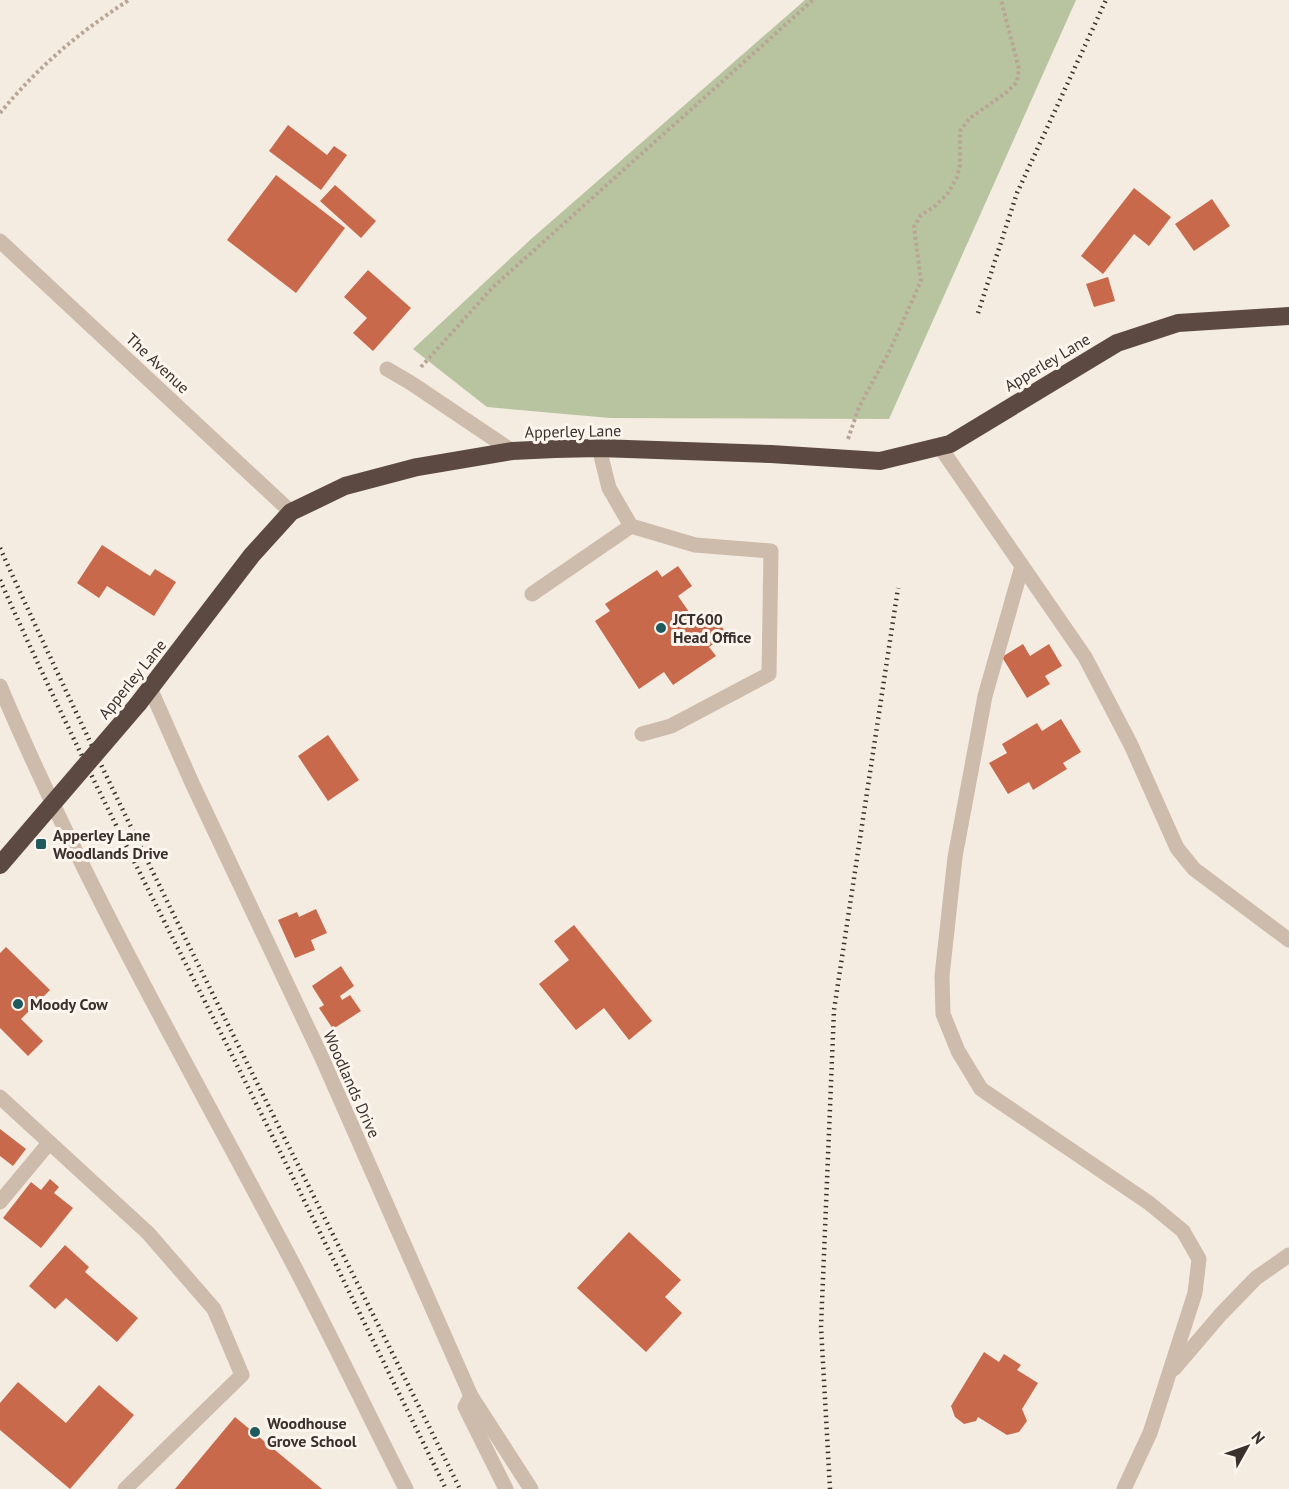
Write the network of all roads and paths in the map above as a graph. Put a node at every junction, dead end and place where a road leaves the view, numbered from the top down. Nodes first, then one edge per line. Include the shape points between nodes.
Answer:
1 (129, 0) edge
2 (813, 0) edge
3 (1001, 0) edge
4 (0, 113) edge
5 (0, 241) edge
6 (1289, 316) edge
7 (387, 369) dead end
8 (411, 382) junction
9 (940, 447) junction
10 (599, 448) junction
11 (512, 452) junction
12 (841, 459) junction
13 (291, 512) junction
14 (631, 526) junction
15 (1022, 566) junction
16 (532, 594) dead end
17 (0, 686) edge
18 (150, 688) junction
19 (642, 734) dead end
20 (0, 865) edge
21 (1289, 940) edge
22 (0, 1097) edge
23 (49, 1143) junction
24 (0, 1202) edge
25 (1289, 1255) edge
26 (1168, 1376) junction
27 (471, 1396) junction
28 (125, 1489) edge
29 (406, 1489) edge
30 (506, 1489) edge
31 (531, 1489) edge
32 (1124, 1489) edge

1 - 4 path via 60,49
2 - 8 path via 493,287
3 - 12 path via 1019,69 1017,82 970,118 960,131 957,177 948,193 921,215 914,227 921,281 859,407
5 - 13 street, The Avenue
6 - 9 highway, Apperley Lane via 1178,323 1117,343
7 - 8 street
8 - 11 street
9 - 12 highway, Apperley Lane via 880,461
9 - 15 street
10 - 11 highway, Apperley Lane
10 - 12 highway, Apperley Lane
10 - 14 street via 609,488
11 - 13 highway, Apperley Lane via 417,467 345,486
13 - 18 highway, Apperley Lane via 252,555
14 - 16 street
14 - 19 street via 696,545 771,551 769,674 671,726
15 - 21 street via 1085,657 1131,745 1177,848 1194,869
15 - 26 street via 985,696 956,857 942,976 944,1014 958,1051 981,1089 1149,1203 1183,1231 1199,1259 1195,1293
17 - 29 street via 105,914 291,1260
18 - 20 highway, Apperley Lane, bridge
18 - 27 street, Woodlands Drive via 322,1058
22 - 23 street
23 - 24 street
23 - 28 street via 148,1233 214,1309 242,1375
25 - 26 street via 1256,1278
26 - 32 street via 1150,1433
27 - 30 street via 465,1407
27 - 31 street, Woodlands Drive

